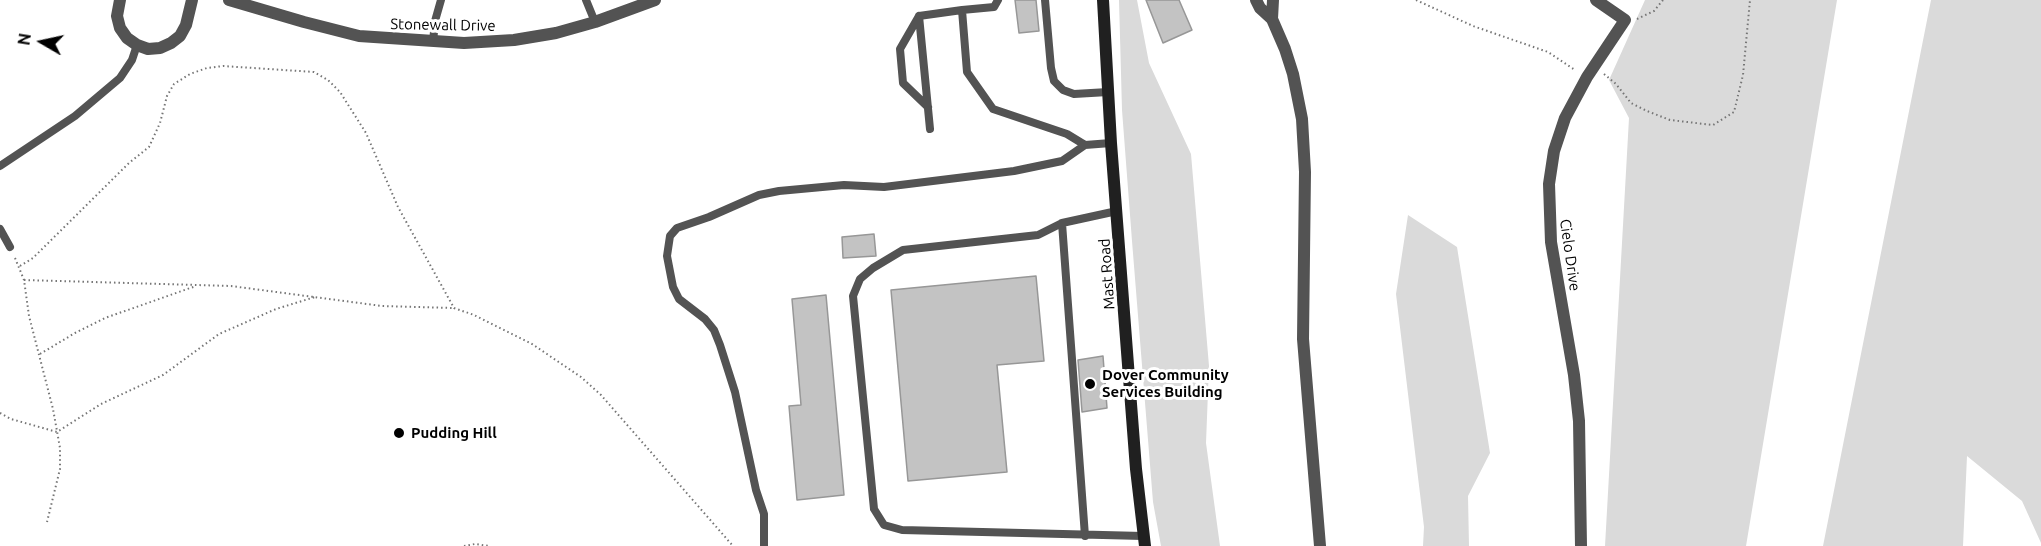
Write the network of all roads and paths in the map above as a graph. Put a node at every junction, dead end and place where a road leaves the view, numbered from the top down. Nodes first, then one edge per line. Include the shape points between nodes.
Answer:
1 (120, 0) edge
2 (192, 0) edge
3 (229, 0) edge
4 (441, 0) edge
5 (586, 0) edge
6 (655, 0) edge
7 (998, 0) edge
8 (1045, 0) edge
9 (1103, 0) edge
10 (1256, 0) edge
11 (1273, 0) edge
12 (1416, 0) edge
13 (1596, 0) edge
14 (1663, 0) edge
15 (1750, 0) edge
16 (1422, 2) edge
17 (962, 10) junction
18 (919, 16) junction
19 (1272, 19) junction
20 (1634, 20) dead end
21 (595, 22) junction
22 (433, 42) junction
23 (137, 45) junction
24 (1578, 72) dead end
25 (1601, 72) dead end
26 (1108, 92) junction
27 (928, 107) junction
28 (930, 129) dead end
29 (1111, 143) junction
30 (1086, 145) junction
31 (0, 166) edge
32 (1117, 211) junction
33 (1062, 223) junction
34 (0, 229) edge
35 (10, 247) joint
36 (20, 266) junction
37 (24, 280) junction
38 (199, 285) junction
39 (317, 297) junction
40 (454, 308) junction
41 (39, 354) junction
42 (0, 413) edge
43 (57, 432) junction
44 (47, 522) dead end
45 (1086, 536) junction
46 (1144, 541) edge
47 (464, 546) edge
48 (489, 546) edge
49 (733, 546) edge
50 (764, 546) edge
51 (1320, 546) edge
52 (1581, 546) edge

1 - 23 street via 120,28
2 - 23 street via 186,25 171,44 148,49
3 - 22 street, Stonewall Drive via 359,36
4 - 22 lane
5 - 21 lane
6 - 21 street, Stonewall Drive
7 - 17 lane via 994,7
8 - 26 lane via 1054,81 1074,94
9 - 26 street, Mast Road
10 - 19 street
11 - 19 street
12 - 16 path
13 - 52 street, Cielo Drive via 1624,20 1565,118 1554,151 1548,195 1551,242 1579,421
14 - 20 path via 1654,10
15 - 25 path via 1743,75 1734,112 1713,125 1670,120 1631,103
16 - 24 path via 1473,26 1548,52
17 - 18 lane
17 - 30 lane via 967,72 993,109 1067,134
18 - 27 lane
18 - 27 lane via 900,49 903,83
19 - 51 street via 1293,74 1302,119 1303,339
21 - 22 street, Stonewall Drive via 514,40
23 - 31 lane via 120,78 75,116
26 - 29 street, Mast Road
27 - 28 lane
29 - 30 lane
29 - 32 street, Mast Road
30 - 50 lane via 1062,161 1014,171 884,187 844,185 759,195 677,228 670,236 667,256 673,287 679,299 714,330 735,392 764,514
32 - 33 lane
32 - 46 street, Mast Road
33 - 45 lane
33 - 45 lane via 1038,235 903,250 860,279 853,296 874,509 884,525 902,530
34 - 35 lane
35 - 36 path
36 - 37 path
36 - 40 path via 149,147 174,84 190,74 223,66 314,72 340,92 366,133 398,207
37 - 38 path
37 - 41 path
38 - 39 path
38 - 41 path via 105,318
39 - 40 path via 382,306
39 - 43 path via 276,309 219,334 163,375 101,404
40 - 49 path via 532,344 582,377
41 - 43 path
42 - 43 path
43 - 44 path via 60,469
45 - 46 lane
47 - 48 path

